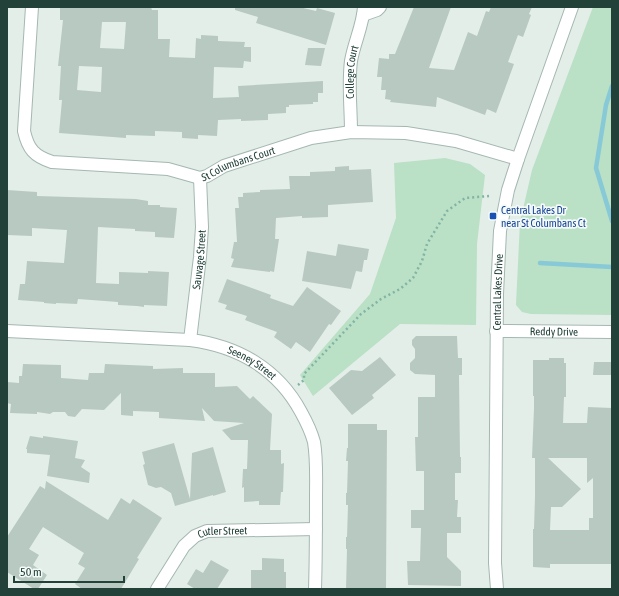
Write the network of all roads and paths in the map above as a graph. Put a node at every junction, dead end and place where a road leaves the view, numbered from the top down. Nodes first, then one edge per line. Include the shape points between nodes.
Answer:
1 (32, 7) edge
2 (380, 7) edge
3 (572, 7) edge
4 (364, 11) edge
5 (351, 132) junction
6 (518, 159) junction
7 (200, 178) junction
8 (489, 196) dead end
9 (7, 331) edge
10 (496, 331) junction
11 (612, 332) edge
12 (190, 340) junction
13 (298, 385) dead end
14 (316, 529) junction
15 (157, 589) edge
16 (315, 589) edge
17 (497, 589) edge

1 - 7 street, St Columbans Court via 24,131 26,143 34,153 52,162 168,169
2 - 4 street, College Court via 377,10
3 - 6 street, Central Lakes Drive
4 - 5 street, College Court via 351,61
5 - 6 street, St Columbans Court via 413,134 456,141
5 - 7 street, St Columbans Court via 311,138 224,166
6 - 10 street, Central Lakes Drive via 508,190 500,231
7 - 12 street, Sauvage Street via 202,227
8 - 13 path via 465,198 447,211 427,244 413,278 361,314 304,374 304,380
9 - 12 street, Seeney Street
10 - 11 street, Reddy Drive
10 - 17 street, Central Lakes Drive
12 - 14 street, Seeney Street via 226,347 244,355 276,378 290,392 308,424 314,443
14 - 15 street, Cutler Street via 207,530 184,546
14 - 16 street, Seeney Street

